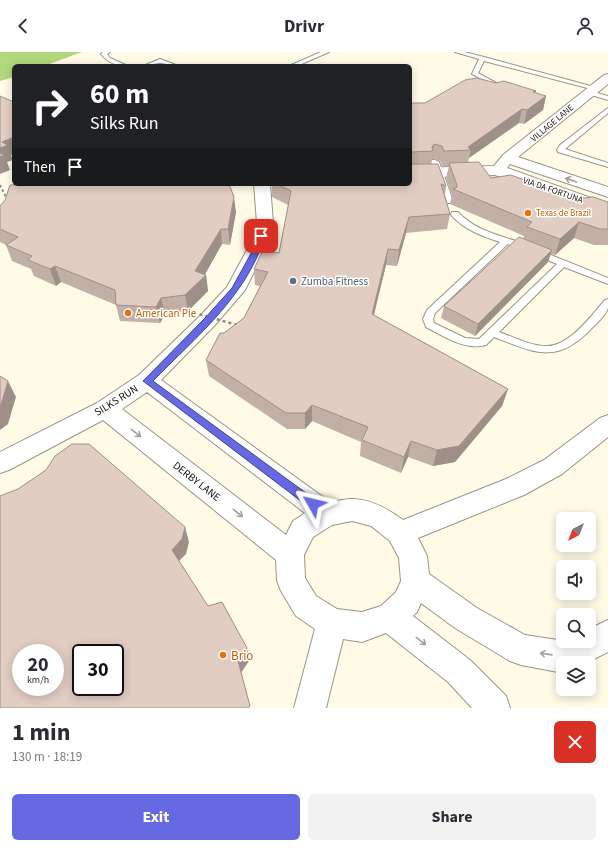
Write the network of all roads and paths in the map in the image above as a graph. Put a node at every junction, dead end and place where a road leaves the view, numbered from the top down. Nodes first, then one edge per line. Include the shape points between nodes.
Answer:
1 (107, 52) edge
2 (326, 52) edge
3 (458, 52) edge
4 (482, 58) junction
5 (121, 64) edge
6 (152, 64) edge
7 (168, 64) edge
8 (297, 64) edge
9 (608, 78) edge
10 (495, 84) edge
11 (592, 90) junction
12 (608, 98) edge
13 (608, 110) edge
14 (508, 158) junction
15 (412, 163) edge
16 (608, 165) edge
17 (436, 167) junction
18 (497, 170) junction
19 (412, 173) edge
20 (0, 185) edge
21 (262, 186) edge
22 (608, 192) edge
23 (8, 200) edge
24 (449, 201) dead end
25 (608, 210) edge
26 (455, 214) dead end
27 (506, 241) junction
28 (563, 263) junction
29 (608, 281) edge
30 (608, 302) edge
31 (188, 311) edge
32 (241, 326) edge
33 (492, 333) junction
34 (147, 381) junction
35 (105, 409) junction
36 (608, 424) edge
37 (0, 463) edge
38 (326, 514) junction
39 (400, 533) junction
40 (290, 554) junction
41 (415, 581) junction
42 (390, 617) junction
43 (332, 623) junction
44 (608, 635) edge
45 (310, 708) edge
46 (494, 708) edge

1 - 5 lane via 104,54 108,59
2 - 8 lane
3 - 4 lane
4 - 10 lane via 475,74
4 - 11 lane
6 - 7 lane via 160,61
9 - 11 street, VILLAGE LANE
11 - 12 lane
11 - 14 street, VILLAGE LANE
13 - 16 lane via 562,150
14 - 17 street
14 - 18 street, VILLAGE LANE
22 -> 14 street, VIA DA FORTUNA
15 - 17 street
17 - 18 street
17 - 19 street
17 - 24 lane
18 - 25 street, VIA DA FORTUNA
20 - 23 path
21 - 34 street, SILKS RUN via 265,224 257,248 235,290
26 - 27 lane via 459,220 471,227
27 - 28 lane
27 - 33 lane via 430,312 428,318 430,325 467,343 482,343
28 - 29 lane
28 - 33 lane
30 - 33 lane via 588,327 564,346 547,350
31 - 32 path, bridge
34 - 35 street, SILKS RUN
34 - 38 street
35 - 37 street, SILKS RUN
35 -> 40 street, DERBY LANE
36 - 39 street via 553,467 515,488
38 - 39 street via 352,510 378,516
38 - 40 street via 303,529
39 - 41 street via 414,556
40 - 43 street via 291,581 306,606
41 - 42 street via 407,602
44 -> 41 street via 588,647 558,656 521,650 466,618
42 - 43 street via 362,627
42 -> 46 street via 459,670
43 - 45 street

